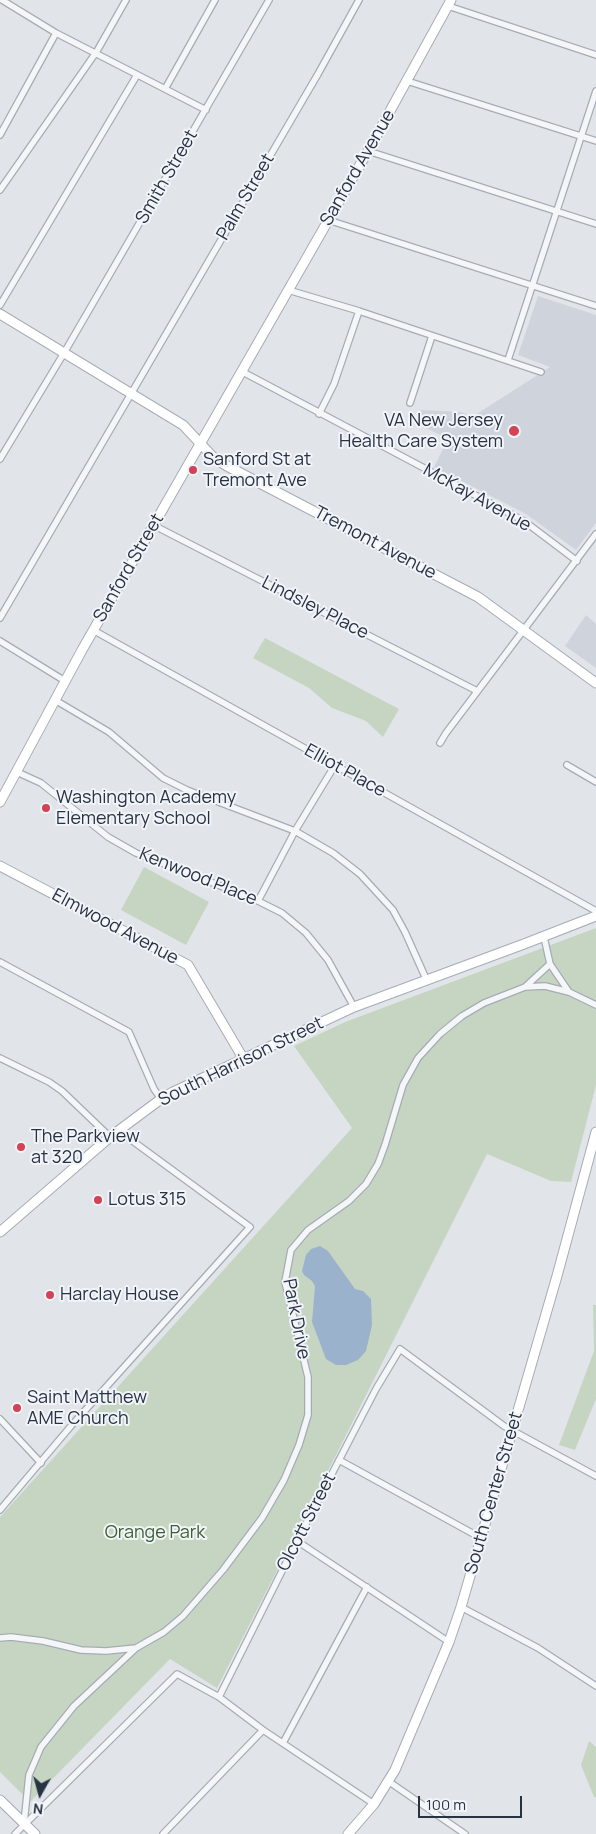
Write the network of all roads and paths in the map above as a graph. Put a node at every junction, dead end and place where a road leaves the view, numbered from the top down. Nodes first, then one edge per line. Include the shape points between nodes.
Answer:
1 (2, 0) edge
2 (126, 0) edge
3 (215, 0) edge
4 (269, 0) edge
5 (360, 0) edge
6 (450, 3) edge
7 (56, 33) junction
8 (95, 53) junction
9 (596, 55) edge
10 (137, 75) junction
11 (407, 81) junction
12 (165, 89) junction
13 (596, 91) edge
14 (206, 110) junction
15 (0, 135) edge
16 (582, 137) junction
17 (596, 141) edge
18 (368, 151) junction
19 (0, 190) edge
20 (556, 210) junction
21 (328, 220) junction
22 (596, 224) edge
23 (532, 284) junction
24 (288, 290) junction
25 (0, 305) edge
26 (596, 306) edge
27 (359, 311) junction
28 (0, 314) edge
29 (262, 335) joint
30 (432, 336) junction
31 (64, 353) junction
32 (508, 360) junction
33 (241, 372) junction
34 (540, 372) dead end
35 (131, 393) junction
36 (410, 403) dead end
37 (319, 414) junction
38 (200, 444) junction
39 (0, 459) edge
40 (153, 525) junction
41 (596, 534) edge
42 (576, 561) junction
43 (0, 618) edge
44 (524, 629) junction
45 (93, 630) junction
46 (0, 641) edge
47 (66, 681) junction
48 (596, 683) edge
49 (478, 691) junction
50 (55, 700) junction
51 (440, 743) dead end
52 (335, 765) junction
53 (567, 765) dead end
54 (17, 772) junction
55 (596, 782) edge
56 (0, 802) edge
57 (295, 831) junction
58 (0, 866) edge
59 (258, 901) junction
60 (596, 911) edge
61 (596, 916) edge
62 (544, 937) junction
63 (0, 962) edge
64 (550, 964) junction
65 (427, 981) junction
66 (525, 987) junction
67 (570, 992) junction
68 (596, 1005) edge
69 (354, 1007) junction
70 (0, 1058) edge
71 (243, 1058) junction
72 (161, 1099) junction
73 (119, 1131) junction
74 (596, 1133) edge
75 (110, 1137) junction
76 (0, 1232) edge
77 (0, 1419) edge
78 (512, 1430) junction
79 (339, 1460) junction
80 (42, 1463) junction
81 (596, 1476) edge
82 (0, 1510) edge
83 (481, 1538) junction
84 (297, 1541) junction
85 (367, 1587) junction
86 (461, 1607) junction
87 (0, 1638) edge
88 (449, 1642) junction
89 (136, 1648) junction
90 (596, 1686) edge
91 (219, 1697) junction
92 (264, 1730) junction
93 (282, 1743) junction
94 (388, 1781) junction
95 (0, 1800) edge
96 (374, 1804) junction
97 (24, 1823) junction
98 (15, 1834) edge
99 (35, 1834) edge
100 (163, 1834) edge
101 (348, 1834) edge
102 (465, 1834) edge

1 - 7 street
2 - 8 street
3 - 12 street
4 - 14 street, Smith Street
5 - 35 street, Palm Street
6 - 9 street
6 - 11 main road, Sanford Avenue
7 - 8 street
7 - 15 street
8 - 10 street
8 - 19 street
10 - 12 street
10 - 25 street
11 - 16 street
11 - 18 main road, Sanford Avenue
12 - 14 street
13 - 16 street
14 - 31 street, Smith Street
16 - 17 street
16 - 20 street
18 - 20 street
18 - 21 main road, Sanford Avenue
20 - 22 street
20 - 23 street
21 - 23 street
21 - 24 main road, Sanford Avenue
23 - 26 street
23 - 32 street
24 - 27 street
24 - 29 main road, Sanford Avenue
27 - 30 street
27 - 37 street via 334,384
28 - 31 main road, Tremont Avenue
29 - 33 main road, Sanford Street
30 - 32 street
30 - 36 street
31 - 35 main road, Tremont Avenue
31 - 39 street, Smith Street
32 - 34 street
33 - 37 street, McKay Avenue
33 - 38 main road, Sanford Street
35 - 38 main road, Tremont Avenue via 183,425
35 - 43 street, Palm Street
37 - 42 street, McKay Avenue via 524,521
38 - 40 main road, Sanford Street
38 - 44 main road, Tremont Avenue via 227,466 478,597
40 - 45 main road, Sanford Street
40 - 49 street, Lindsley Place
41 - 42 street
42 - 44 street
44 - 48 main road, Tremont Avenue
44 - 49 street
45 - 47 main road, Sanford Street
45 - 52 street, Elliot Place
46 - 47 street
47 - 50 main road, Sanford Street
49 - 51 street
50 - 54 main road, Sanford Street
50 - 57 street via 110,732 163,778
52 - 57 street
52 - 60 street, Elliot Place
53 - 55 street
54 - 56 main road, Sanford Street
54 - 59 street, Kenwood Place via 41,783 108,837 136,853
57 - 59 street
57 - 65 street via 333,853 360,874 392,910 406,932
58 - 71 main road, Elmwood Avenue via 188,965
59 - 69 street, Kenwood Place via 282,913 306,933 328,960
61 - 62 main road, South Harrison Street
62 - 64 street
62 - 65 main road, South Harrison Street
63 - 72 street via 129,1032
64 - 66 street
64 - 67 street
65 - 69 main road, South Harrison Street
66 - 67 street, Park Drive via 545,986
66 - 89 street, Park Drive via 484,1003 462,1016 418,1058 404,1086 378,1164 366,1184 350,1201 308,1230 291,1250 285,1282 308,1377 308,1415 299,1445 262,1518 224,1570 183,1616 164,1632
67 - 68 street, Park Drive
69 - 71 main road, South Harrison Street
70 - 75 street via 62,1091
71 - 72 main road, South Harrison Street
72 - 73 main road, South Harrison Street
73 - 75 main road, South Harrison Street
73 - 80 street via 250,1227 71,1426
74 - 78 main road, South Center Street
75 - 76 main road, South Harrison Street
77 - 80 street
78 - 79 street, Olcott Street via 400,1349
78 - 81 street
78 - 83 main road, South Center Street
79 - 83 street
79 - 84 street, Olcott Street
80 - 82 street
83 - 86 main road, South Center Street
84 - 85 street
84 - 91 street, Olcott Street
85 - 88 street
85 - 93 street
86 - 88 main road, South Center Street
86 - 90 street via 538,1648
87 - 89 street, Park Drive via 43,1641 81,1650
88 - 94 main road, South Center Street
89 - 97 street, Park Drive via 74,1706 41,1747 29,1775
91 - 92 street
91 - 97 street via 177,1674
92 - 93 street
92 - 100 street
93 - 96 street
94 - 96 main road, South Center Street
94 - 102 street
95 - 97 main road
96 - 101 main road, South Center Street
97 - 98 street
97 - 99 main road

